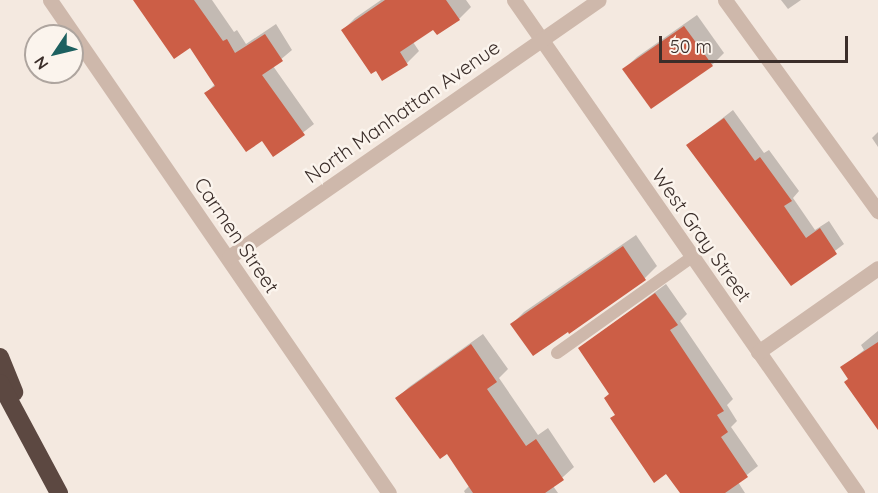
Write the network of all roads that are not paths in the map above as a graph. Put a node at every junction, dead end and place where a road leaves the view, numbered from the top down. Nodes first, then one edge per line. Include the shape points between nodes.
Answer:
1 (50, 0) edge
2 (514, 0) edge
3 (599, 0) edge
4 (725, 0) edge
5 (541, 39) junction
6 (878, 211) edge
7 (692, 256) junction
8 (229, 257) junction
9 (878, 268) edge
10 (758, 352) junction
11 (557, 353) dead end
12 (0, 357) edge
13 (0, 382) edge
14 (40, 455) junction
15 (59, 493) edge
16 (389, 493) edge
17 (857, 493) edge

1 - 8 street, Carmen Street
2 - 5 street, West Gray Street
3 - 5 street, North Manhattan Avenue
4 - 6 street
5 - 7 street, West Gray Street
5 - 8 street, North Manhattan Avenue
7 - 10 street, West Gray Street
7 - 11 lane
8 - 16 street, Carmen Street
9 - 10 street
10 - 17 street, West Gray Street
12 - 14 highway
13 - 14 highway
14 - 15 highway

